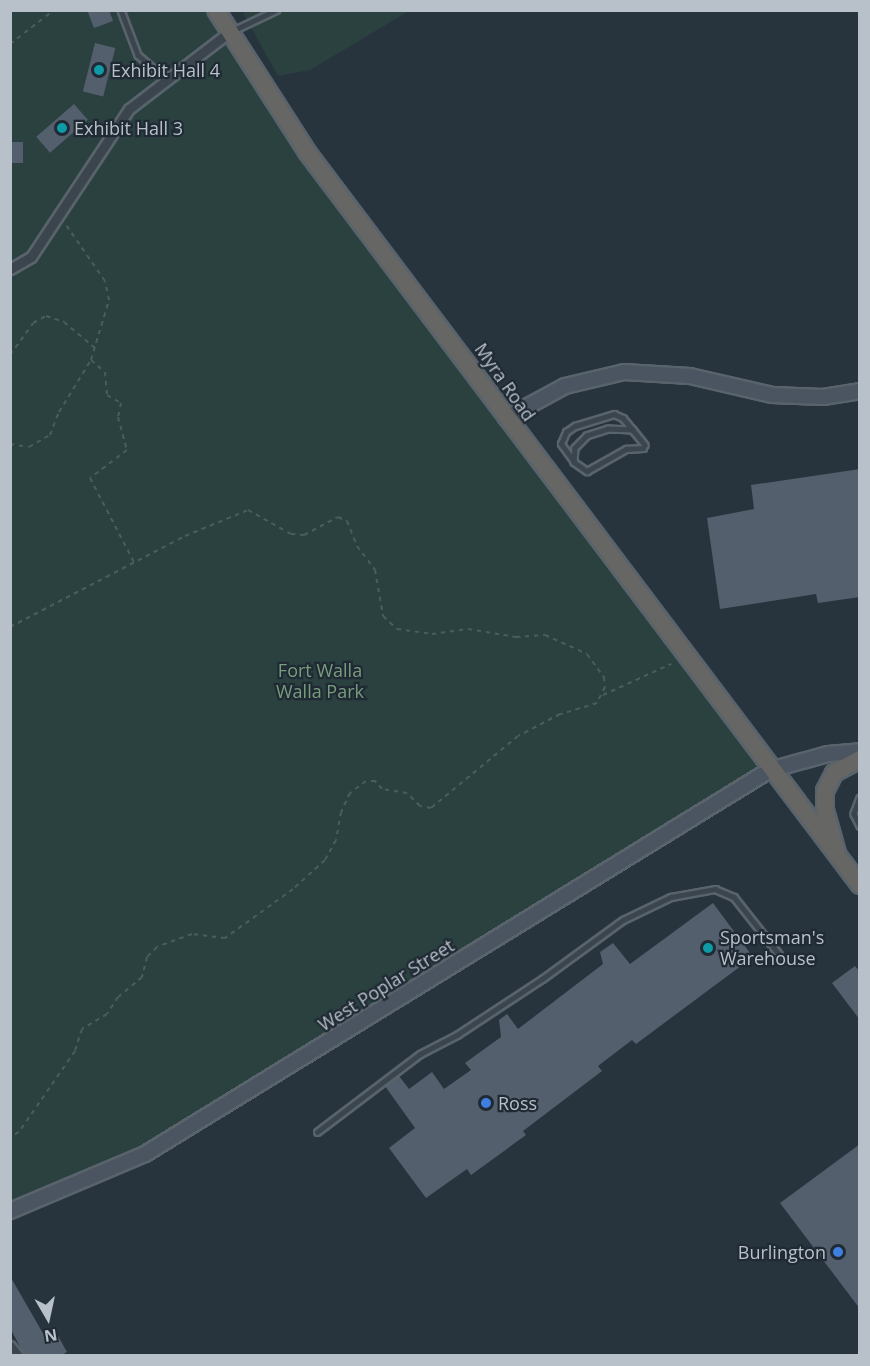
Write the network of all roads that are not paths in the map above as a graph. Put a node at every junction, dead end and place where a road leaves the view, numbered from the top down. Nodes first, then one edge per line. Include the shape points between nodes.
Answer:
1 (121, 10) edge
2 (216, 10) edge
3 (276, 10) edge
4 (228, 33) junction
5 (167, 80) junction
6 (10, 269) edge
7 (860, 392) edge
8 (506, 418) junction
9 (633, 430) junction
10 (574, 462) junction
11 (860, 751) edge
12 (860, 759) edge
13 (770, 770) junction
14 (860, 798) edge
15 (860, 826) edge
16 (840, 862) junction
17 (860, 885) edge
18 (779, 954) dead end
19 (316, 1132) dead end
20 (10, 1211) edge
21 (10, 1346) edge
22 (18, 1356) edge

1 - 5 lane via 138,55
2 - 4 highway, Myra Road
3 - 4 lane
4 - 5 street
4 - 8 highway, Myra Road via 307,152
5 - 6 street via 129,110 31,257
7 - 8 main road via 823,397 772,395 690,376 624,372 565,386
8 - 13 highway, Myra Road
9 - 10 lane via 608,429 587,436 575,448
9 - 10 lane via 644,447 627,449 586,471
9 - 10 lane via 614,414 575,426 566,432 561,444
11 - 13 main road, West Poplar Street via 828,754
12 - 16 highway via 834,773 825,791 825,810
13 - 16 highway, Myra Road
13 - 20 main road, West Poplar Street via 145,1154
14 - 15 lane via 854,808
16 - 17 highway, Myra Road
18 - 19 lane via 734,897 715,889 670,897 623,920 542,979 457,1035 420,1054
21 - 22 street

